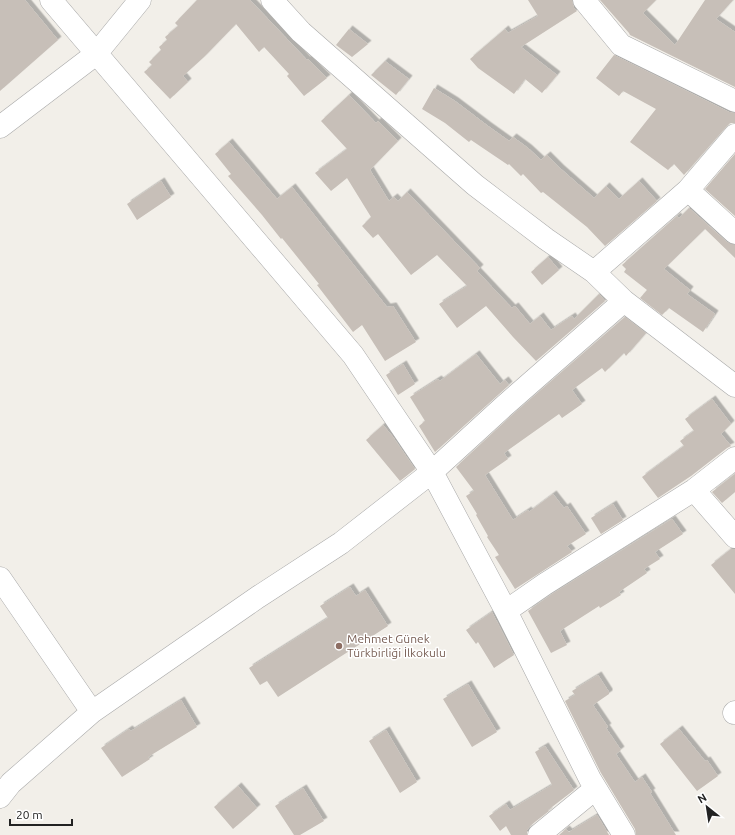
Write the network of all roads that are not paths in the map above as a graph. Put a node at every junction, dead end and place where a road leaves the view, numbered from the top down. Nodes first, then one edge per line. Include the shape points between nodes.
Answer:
1 (51, 0) edge
2 (140, 0) edge
3 (272, 0) edge
4 (584, 0) edge
5 (96, 54) junction
6 (735, 101) edge
7 (0, 127) edge
8 (735, 135) edge
9 (688, 190) junction
10 (735, 233) edge
11 (594, 272) junction
12 (624, 301) junction
13 (735, 386) edge
14 (735, 458) edge
15 (432, 472) junction
16 (694, 490) junction
17 (735, 537) edge
18 (0, 578) edge
19 (506, 611) junction
20 (92, 712) junction
21 (595, 789) junction
22 (0, 797) edge
23 (539, 835) edge
24 (624, 835) edge

1 - 5 street
2 - 5 street
3 - 11 street via 301,32 475,185
4 - 6 street via 621,45
5 - 7 street
5 - 15 street via 353,355
8 - 9 street
9 - 10 street
9 - 11 street
11 - 12 street
12 - 13 street
12 - 15 street
14 - 16 street
15 - 19 street
15 - 20 street via 341,543
16 - 17 street
16 - 19 street
18 - 20 street
19 - 21 street
20 - 22 street via 10,783
21 - 23 street
21 - 24 street

